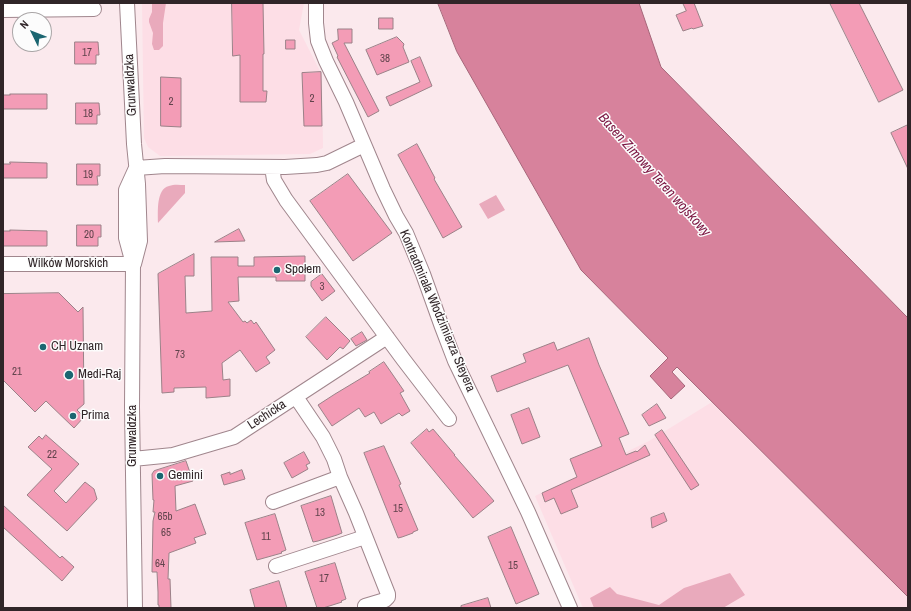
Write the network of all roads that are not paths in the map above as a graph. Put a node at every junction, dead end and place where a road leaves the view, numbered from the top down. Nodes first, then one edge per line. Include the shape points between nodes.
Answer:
1 (127, 3) edge
2 (316, 4) edge
3 (94, 9) dead end
4 (3, 10) edge
5 (364, 145) junction
6 (272, 167) junction
7 (136, 168) junction
8 (3, 264) edge
9 (133, 264) junction
10 (387, 337) junction
11 (296, 397) junction
12 (449, 419) dead end
13 (133, 459) junction
14 (340, 477) junction
15 (273, 502) dead end
16 (365, 537) junction
17 (276, 566) dead end
18 (365, 606) dead end
19 (135, 608) edge
20 (570, 608) edge

1 - 7 street, Grunwaldzka
2 - 5 street, Kontradmirała Włodzimierza Steyera via 318,41
3 - 4 street
5 - 6 street via 327,163
5 - 20 street, Kontradmirała Włodzimierza Steyera via 406,233 455,361 528,512
6 - 7 street
6 - 10 street via 274,180 286,200
7 - 9 street, Grunwaldzka via 126,190 126,238
8 - 9 street, Wilków Morskich
9 - 13 street, Grunwaldzka
10 - 11 street, Lechicka
10 - 12 street
11 - 13 street, Lechicka via 234,437 173,455
11 - 14 street via 323,437
13 - 19 street, Grunwaldzka
14 - 15 street
14 - 16 street
16 - 17 street
16 - 18 street via 388,594 385,600

